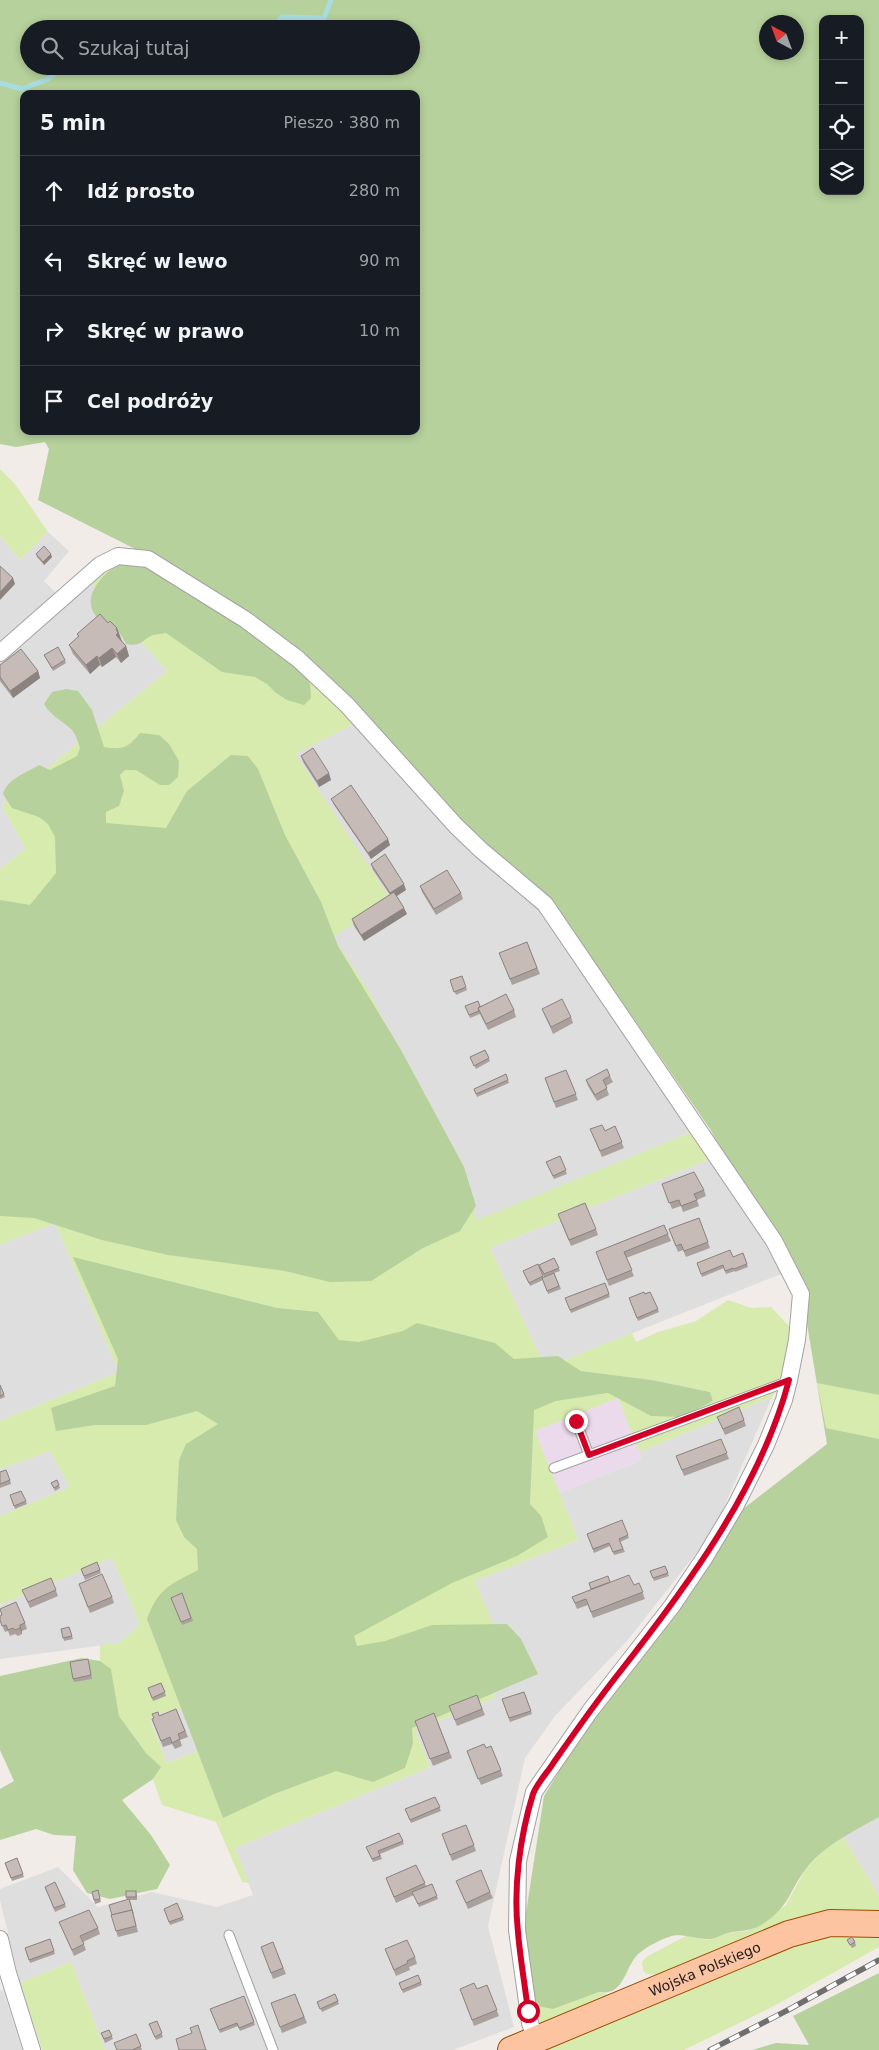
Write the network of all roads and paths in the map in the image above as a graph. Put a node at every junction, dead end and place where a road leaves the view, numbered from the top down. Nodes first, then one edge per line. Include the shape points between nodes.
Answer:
1 (0, 653) edge
2 (789, 1380) junction
3 (576, 1421) dead end
4 (589, 1455) junction
5 (554, 1468) dead end
6 (879, 1924) edge
7 (228, 1935) dead end
8 (0, 1939) edge
9 (536, 2040) junction
10 (32, 2050) edge
11 (273, 2050) edge
12 (511, 2050) edge

1 - 2 street via 100,565 118,556 148,559 246,620 298,659 347,705 456,826 545,904 774,1241 800,1294 797,1340
2 - 4 lane
2 - 9 street via 766,1445 705,1557 534,1792 518,1861 517,1930 530,2023
3 - 4 lane
4 - 5 lane
6 - 9 main road, Wojska Polskiego via 830,1923 788,1934
7 - 11 lane
8 - 10 street
9 - 12 main road, Wojska Polskiego

